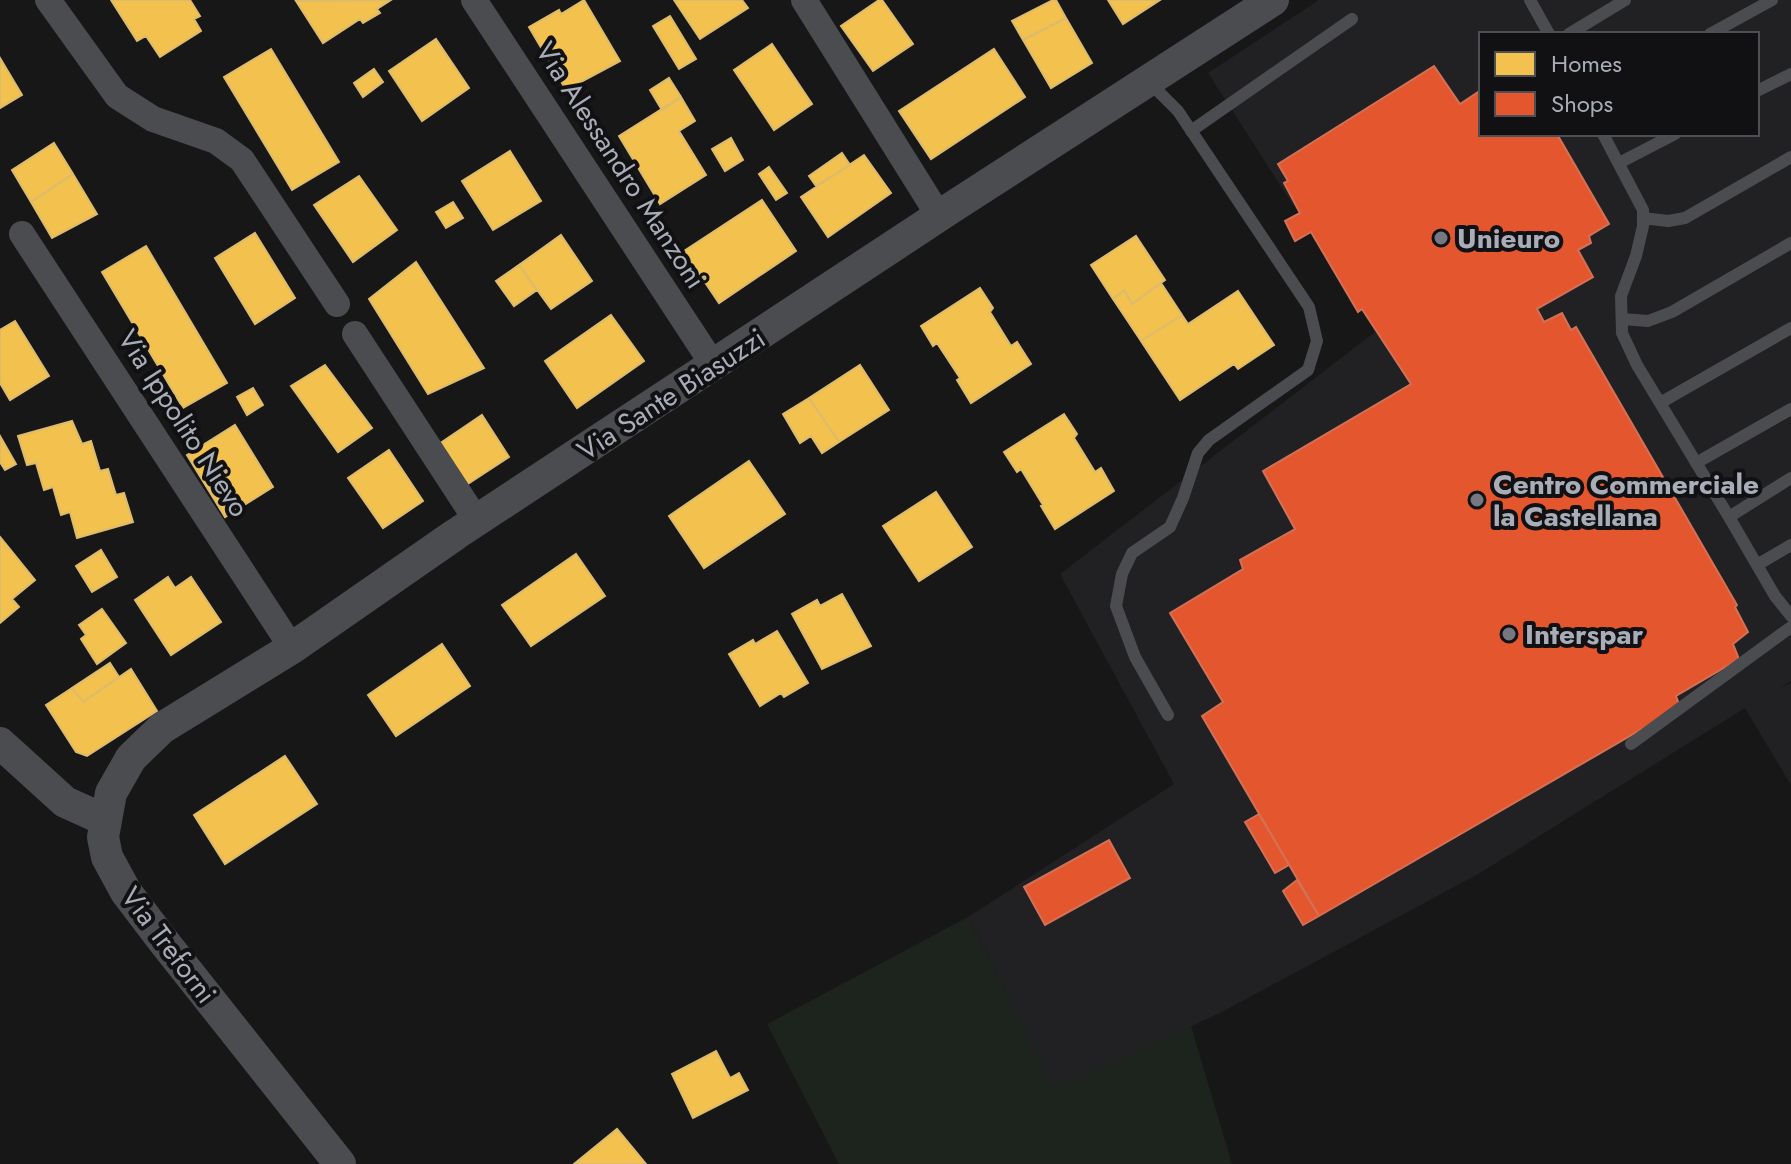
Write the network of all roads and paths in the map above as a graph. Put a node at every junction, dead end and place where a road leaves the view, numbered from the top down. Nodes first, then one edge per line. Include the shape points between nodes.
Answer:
1 (48, 0) edge
2 (474, 0) edge
3 (804, 0) edge
4 (1273, 0) edge
5 (1530, 0) edge
6 (1625, 0) edge
7 (1772, 0) edge
8 (1352, 19) dead end
9 (1548, 32) edge
10 (1572, 32) edge
11 (1714, 32) edge
12 (1791, 74) edge
13 (1148, 81) junction
14 (1759, 90) edge
15 (1191, 131) junction
16 (1604, 136) edge
17 (1671, 136) edge
18 (1791, 157) edge
19 (1619, 163) junction
20 (939, 216) junction
21 (1643, 218) junction
22 (22, 234) dead end
23 (1791, 243) edge
24 (337, 304) dead end
25 (1622, 319) junction
26 (1791, 328) edge
27 (355, 334) dead end
28 (714, 366) junction
29 (1660, 403) junction
30 (1791, 409) edge
31 (1696, 463) junction
32 (1791, 478) edge
33 (1729, 517) junction
34 (477, 521) junction
35 (1791, 545) edge
36 (1757, 565) junction
37 (1791, 616) edge
38 (1791, 627) edge
39 (292, 648) junction
40 (1168, 715) dead end
41 (0, 743) edge
42 (1631, 744) dead end
43 (105, 820) junction
44 (340, 1164) edge

1 - 24 street via 117,96 153,119 216,141 242,160
2 - 28 street, Via Alessandro Manzoni
3 - 20 street
4 - 13 street, Via Sante Biasuzzi
5 - 9 lane
6 - 10 lane
7 - 11 lane
8 - 15 lane
12 - 14 lane
13 - 15 lane
13 - 20 street, Via Sante Biasuzzi
15 - 40 lane via 1309,307 1317,341 1308,370 1198,453 1170,527 1132,553 1122,574 1116,606 1135,657
16 - 19 lane
17 - 19 lane
18 - 21 lane via 1685,218
19 - 21 lane
20 - 28 street, Via Sante Biasuzzi
21 - 25 lane via 1621,296
22 - 39 street, Via Ippolito Nievo
23 - 25 lane via 1672,312 1648,321
25 - 29 lane via 1622,333
26 - 29 lane
27 - 34 street
28 - 34 street, Via Sante Biasuzzi
29 - 31 lane
30 - 31 lane
31 - 33 lane
32 - 33 lane
33 - 36 lane
34 - 39 street, Via Sante Biasuzzi
35 - 36 lane
36 - 37 lane
38 - 42 lane
39 - 43 street, Via Sante Biasuzzi via 162,728 119,775
41 - 43 street via 65,802
43 - 44 street, Via Treforni via 107,857 126,892

